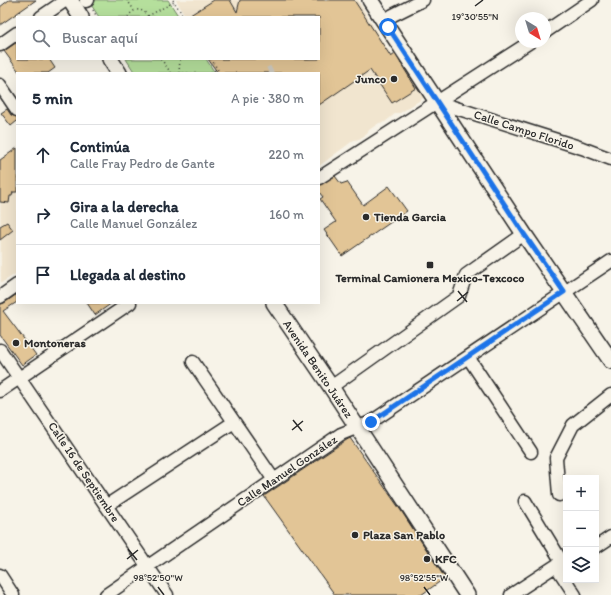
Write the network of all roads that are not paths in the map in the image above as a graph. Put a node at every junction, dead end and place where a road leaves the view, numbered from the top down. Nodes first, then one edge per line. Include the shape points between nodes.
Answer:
1 (66, 0) edge
2 (70, 0) edge
3 (370, 0) edge
4 (422, 0) edge
5 (592, 0) edge
6 (42, 16) edge
7 (80, 16) edge
8 (386, 24) junction
9 (551, 28) edge
10 (16, 34) edge
11 (0, 45) edge
12 (521, 48) edge
13 (111, 60) edge
14 (118, 72) edge
15 (0, 85) edge
16 (437, 102) junction
17 (16, 109) edge
18 (611, 159) edge
19 (320, 177) edge
20 (524, 234) junction
21 (611, 262) edge
22 (16, 286) edge
23 (564, 292) junction
24 (0, 296) edge
25 (129, 304) edge
26 (275, 304) edge
27 (0, 350) edge
28 (468, 357) junction
29 (611, 361) edge
30 (193, 362) dead end
31 (19, 378) junction
32 (331, 387) junction
33 (0, 391) edge
34 (611, 395) edge
35 (234, 422) junction
36 (357, 428) junction
37 (531, 452) dead end
38 (274, 480) junction
39 (559, 495) dead end
40 (525, 501) dead end
41 (106, 506) junction
42 (611, 529) edge
43 (599, 537) edge
44 (611, 537) edge
45 (599, 545) edge
46 (562, 565) edge
47 (148, 566) junction
48 (0, 575) edge
49 (462, 593) edge
50 (12, 595) edge
51 (106, 595) edge
52 (167, 595) edge
53 (511, 595) edge
54 (524, 595) edge
55 (575, 595) edge

1 - 6 street
2 - 7 main road
3 - 8 main road
4 - 8 street
5 - 9 street
8 - 16 main road
10 - 11 street
12 - 16 street
13 - 14 main road
15 - 17 street
16 - 18 street, Calle Campo Florido
16 - 19 street
16 - 20 main road
20 - 23 main road
20 - 32 street via 466,275 459,296
21 - 23 street, Calle Manuel González
22 - 24 street
23 - 28 street, Calle Manuel González
23 - 29 main road
25 - 31 street
26 - 32 main road, Avenida Benito Juárez
27 - 31 street, Calle 16 de Septiembre
28 - 36 street, Calle Manuel González via 371,422
28 - 37 street
30 - 35 street
31 - 33 street
31 - 41 street, Calle 16 de Septiembre
32 - 36 main road, Avenida Benito Juárez
34 - 39 street via 573,425 559,451 556,458
35 - 38 street
35 - 41 street
36 - 38 street, Calle Manuel González via 341,434
36 - 49 main road, Avenida Benito Juárez
38 - 47 street, Calle Manuel González
40 - 46 street
41 - 47 street, Calle 16 de Septiembre
42 - 43 street
44 - 45 street
46 - 53 street
46 - 54 street
46 - 55 street
47 - 51 street, Calle Manuel González
47 - 52 street, Calle 16 de Septiembre
48 - 50 street

